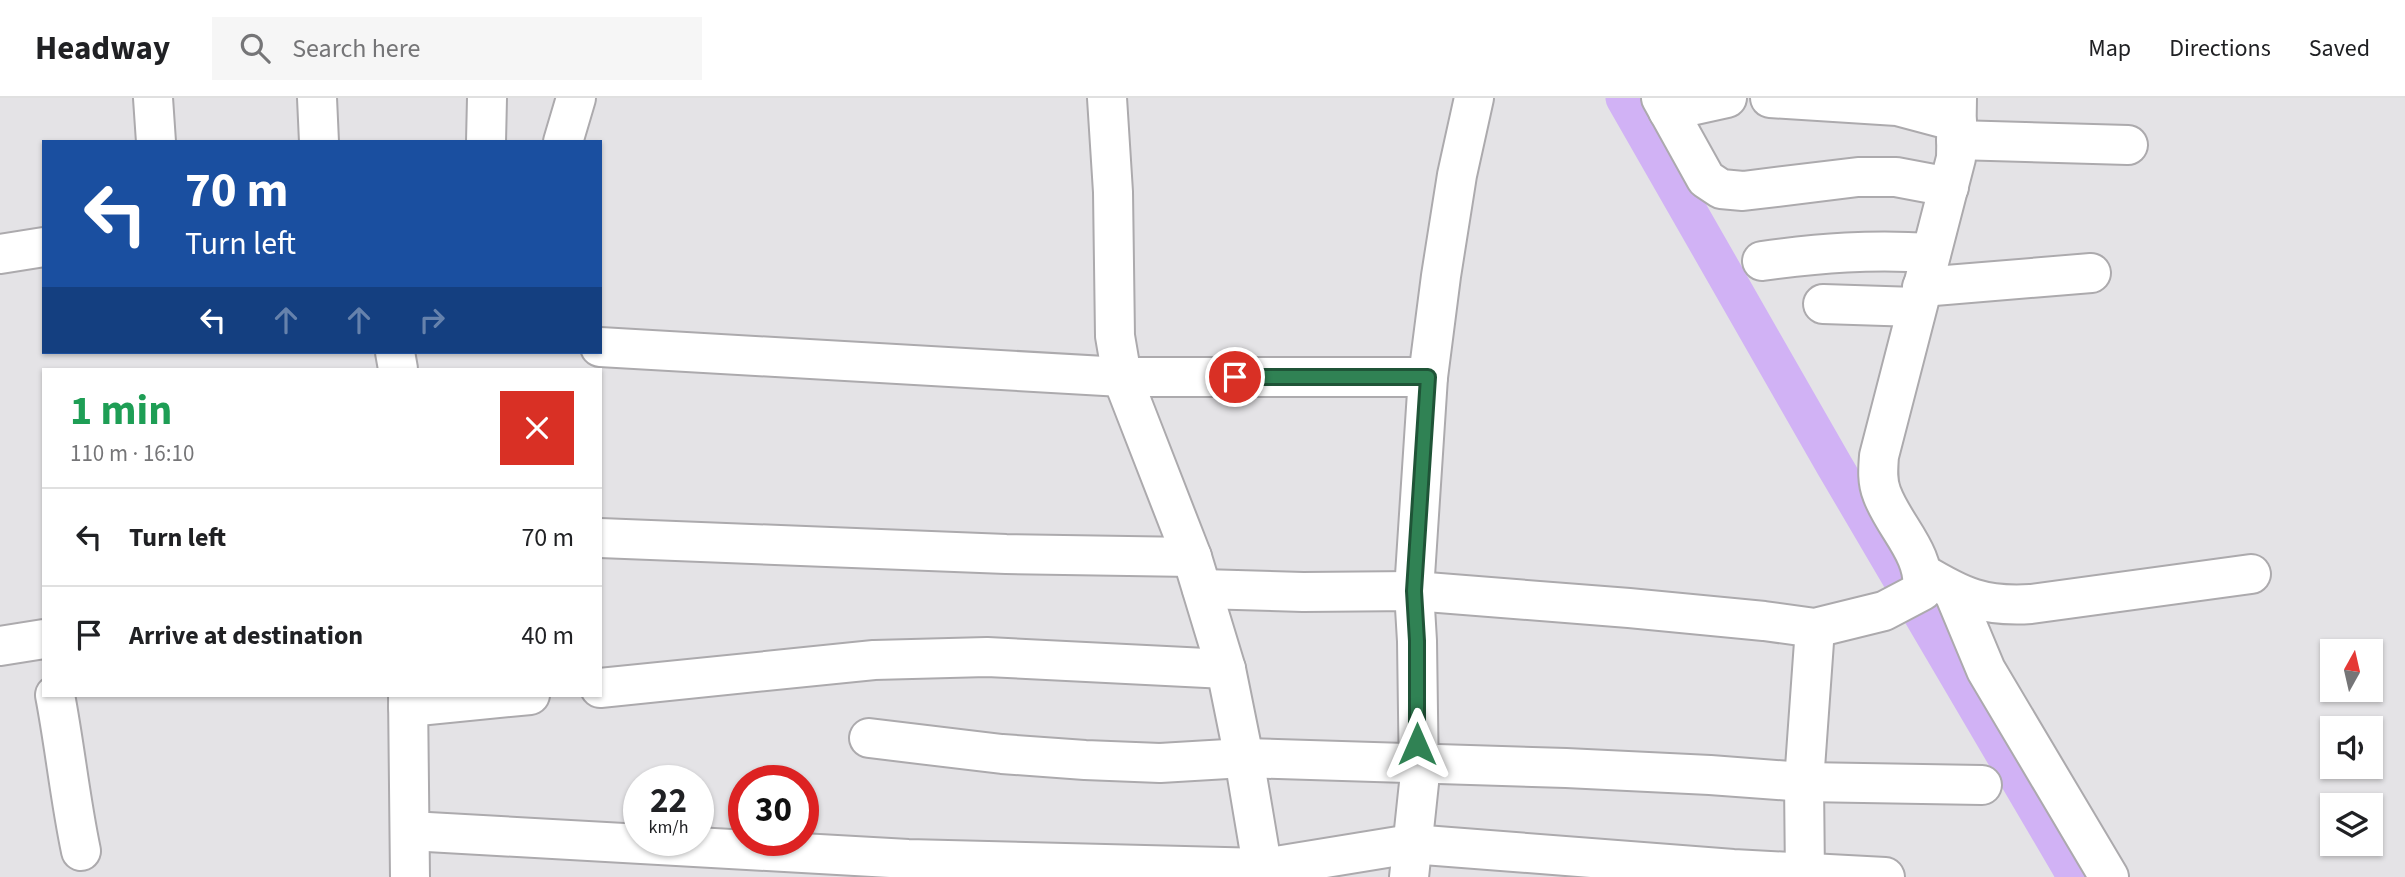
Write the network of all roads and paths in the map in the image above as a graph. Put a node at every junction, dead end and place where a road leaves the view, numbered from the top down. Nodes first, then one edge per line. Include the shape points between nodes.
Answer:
1 (153, 98) edge
2 (317, 98) edge
3 (487, 98) edge
4 (576, 98) edge
5 (1107, 98) edge
6 (1474, 98) edge
7 (1727, 98) edge
8 (1770, 98) edge
9 (1665, 105) edge
10 (1957, 120) edge
11 (156, 140) edge
12 (319, 140) edge
13 (486, 140) edge
14 (565, 140) edge
15 (2128, 145) dead end
16 (1949, 187) junction
17 (42, 247) edge
18 (0, 254) edge
19 (1762, 261) dead end
20 (2091, 273) dead end
21 (1923, 283) junction
22 (1822, 304) dead end
23 (602, 347) edge
24 (1122, 377) junction
25 (1428, 377) junction
26 (602, 538) edge
27 (1197, 573) junction
28 (2251, 574) dead end
29 (1932, 585) junction
30 (1414, 591) junction
31 (1815, 628) junction
32 (42, 645) edge
33 (0, 646) edge
34 (1226, 669) junction
35 (602, 688) edge
36 (54, 697) edge
37 (489, 697) edge
38 (408, 701) edge
39 (869, 738) dead end
40 (1244, 758) junction
41 (1417, 764) junction
42 (1804, 782) junction
43 (1982, 785) dead end
44 (410, 831) junction
45 (81, 851) dead end
46 (1410, 860) edge
47 (1264, 873) edge
48 (1805, 875) edge
49 (410, 877) edge
50 (1885, 877) edge
51 (2109, 877) edge

1 - 11 street
2 - 12 street
3 - 13 street
4 - 14 street
5 - 24 street via 1115,336
6 - 25 street via 1455,188
7 - 9 street
8 - 10 street via 1897,106
9 - 16 street via 1706,179 1721,189 1743,191 1857,177 1896,177
10 - 15 street
10 - 16 street via 1956,158
16 - 21 street
17 - 18 street
19 - 21 street via 1882,250
20 - 21 street
21 - 22 street
21 - 29 street via 1877,475 1882,495
23 - 24 street
24 - 25 street
24 - 27 street
25 - 30 street
26 - 27 street via 1006,554
27 - 30 street via 1303,592
27 - 34 street
28 - 29 street via 2001,606
29 - 31 street via 1884,611
29 - 51 street
30 - 31 street
30 - 41 street
31 - 42 street
32 - 33 street
34 - 35 street via 987,657 874,660
34 - 40 street
36 - 45 street
37 - 38 street
38 - 44 street
39 - 40 street via 1085,760 1160,763
40 - 41 street
40 - 47 street
41 - 42 street
41 - 46 street
42 - 43 street
42 - 48 street
44 - 47 street via 908,859
44 - 49 street
46 - 47 street
46 - 48 street via 1720,868
48 - 50 street

